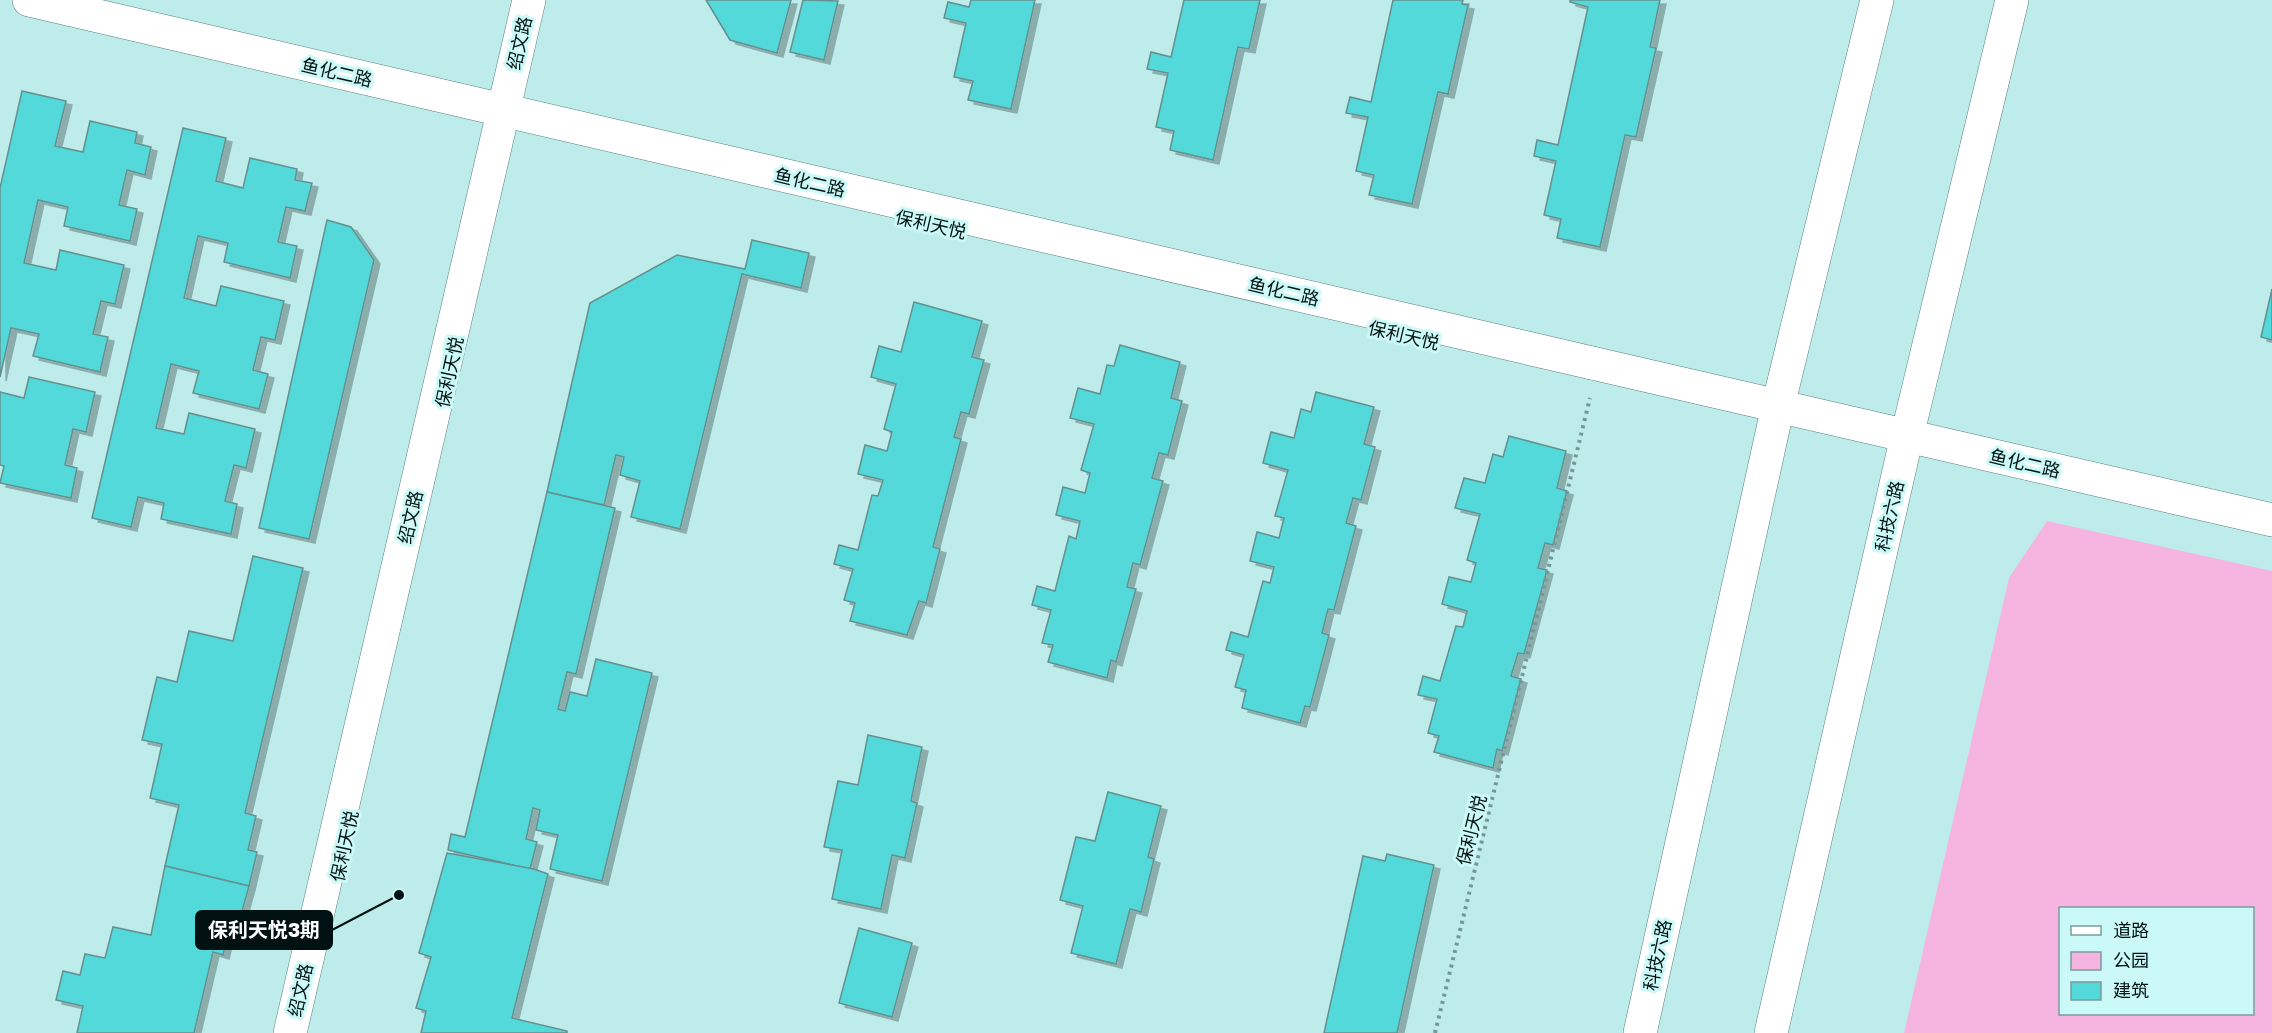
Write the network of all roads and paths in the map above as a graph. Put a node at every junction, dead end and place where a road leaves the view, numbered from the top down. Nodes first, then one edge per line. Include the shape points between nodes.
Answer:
1 (29, 0) edge
2 (529, 0) edge
3 (1877, 0) edge
4 (2012, 0) edge
5 (503, 110) junction
6 (1592, 378) junction
7 (1779, 406) junction
8 (1907, 436) junction
9 (2272, 520) edge
10 (290, 1033) edge
11 (1435, 1033) edge
12 (1640, 1033) edge
13 (1771, 1033) edge

1 - 5 street, 鱼化二路
2 - 5 street, 绍文路
3 - 7 street, 科技六路
4 - 8 street, 科技六路
5 - 6 street, 鱼化二路
5 - 10 street, 绍文路
6 - 7 street, 鱼化二路
6 - 11 path, 保利天悦
7 - 8 street, 鱼化二路
7 - 12 street, 科技六路
8 - 9 street, 鱼化二路
8 - 13 street, 科技六路

